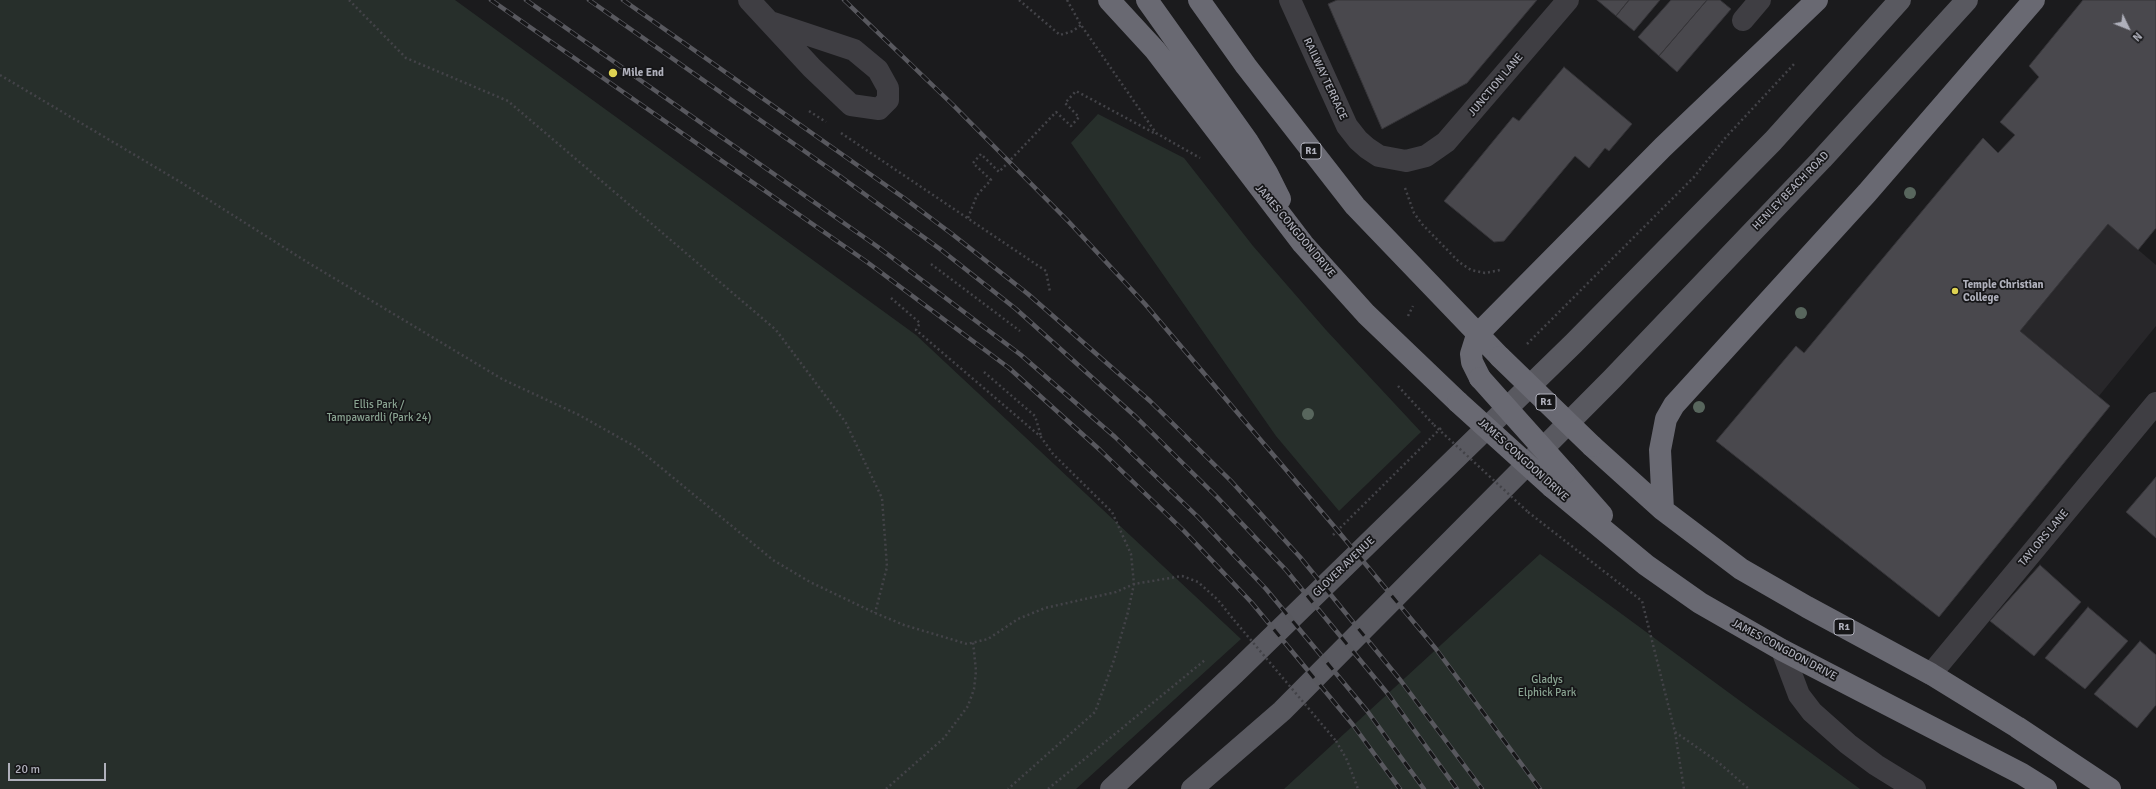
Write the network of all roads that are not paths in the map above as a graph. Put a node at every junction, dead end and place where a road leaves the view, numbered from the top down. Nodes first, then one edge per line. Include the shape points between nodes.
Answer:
1 (748, 0) edge
2 (1109, 0) edge
3 (1146, 0) edge
4 (1199, 0) edge
5 (1290, 0) edge
6 (1568, 0) edge
7 (1760, 0) edge
8 (1817, 0) edge
9 (1900, 0) edge
10 (1967, 0) edge
11 (2034, 0) edge
12 (1743, 20) dead end
13 (770, 22) junction
14 (1416, 160) joint
15 (1304, 244) junction
16 (1477, 335) junction
17 (2156, 403) edge
18 (1558, 480) junction
19 (1663, 510) junction
20 (1782, 650) junction
21 (1931, 674) junction
22 (1111, 789) edge
23 (1192, 789) edge
24 (1915, 789) edge
25 (2046, 789) edge
26 (2110, 789) edge

1 - 13 street
2 - 15 highway, JAMES CONGDON DRIVE via 1155,50
3 - 15 highway via 1248,142
4 - 16 highway, R1 via 1246,66 1355,206
5 - 14 street, RAILWAY TERRACE via 1347,126 1358,140 1379,156 1394,160
6 - 14 street, JUNCTION LANE via 1446,142
7 - 12 street
8 - 16 highway via 1663,147
9 - 22 main road, GLOVER AVENUE via 1773,141 1574,343 1235,673
10 - 23 main road, HENLEY BEACH ROAD via 1822,159 1612,379 1282,711
11 - 19 highway via 1867,193 1674,406 1666,419 1660,450
13 - 13 street via 812,68 851,105 879,109 888,100 888,88 878,70 854,50
15 - 18 highway, JAMES CONGDON DRIVE, bridge via 1366,314 1458,402
16 - 18 highway, bridge via 1471,354 1480,378
16 - 19 highway, R1, bridge via 1592,446
17 - 21 street, TAYLORS LANE
18 - 20 highway, JAMES CONGDON DRIVE via 1646,565 1700,603
19 - 21 highway, R1 via 1741,569
20 - 24 street via 1799,696 1812,712 1876,765
20 - 25 highway, JAMES CONGDON DRIVE via 2022,774
21 - 26 highway, R1 via 2017,726

